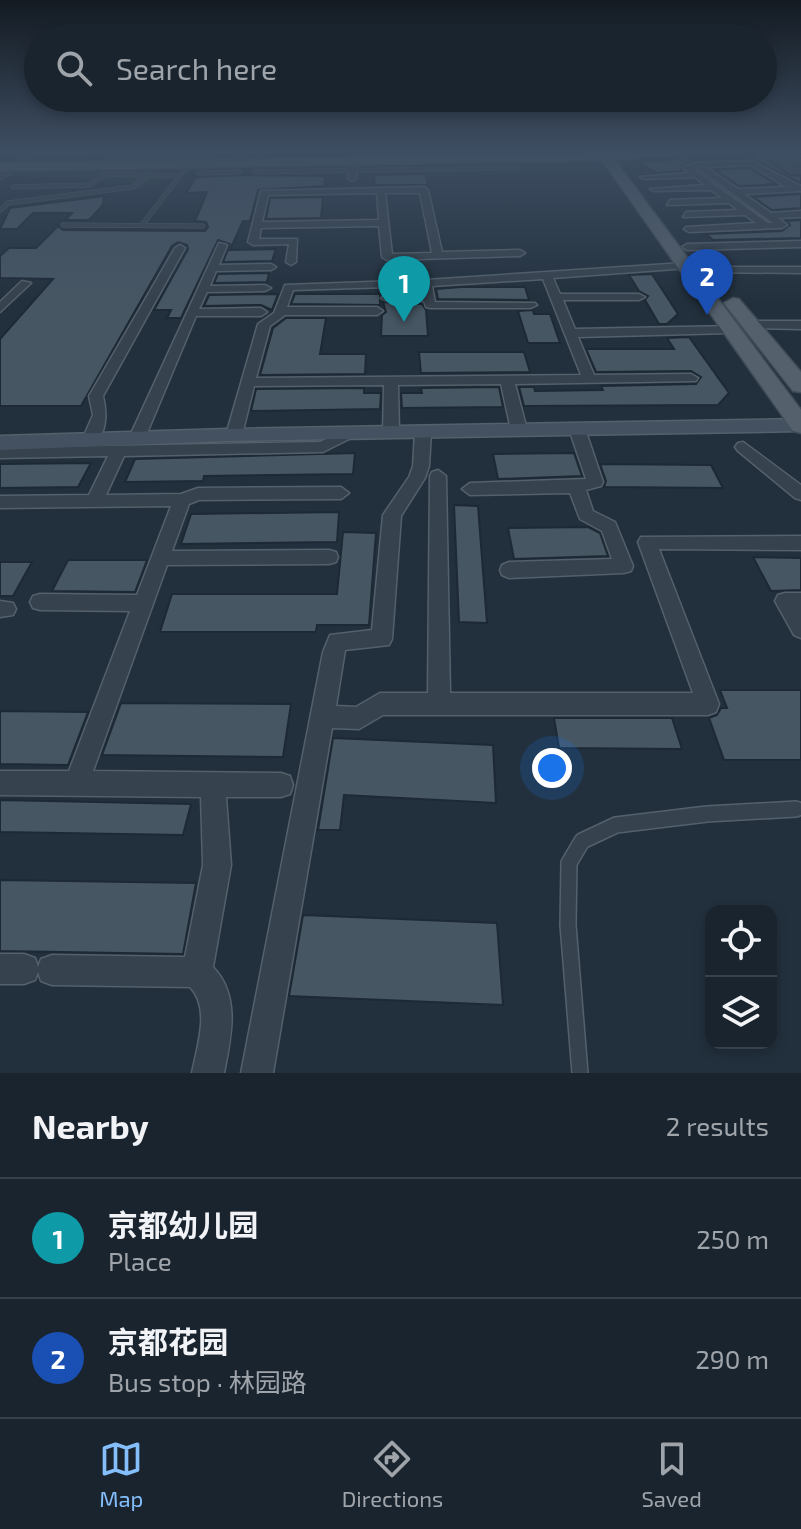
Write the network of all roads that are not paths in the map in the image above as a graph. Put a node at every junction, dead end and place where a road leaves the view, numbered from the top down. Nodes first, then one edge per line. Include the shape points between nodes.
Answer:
1 (159, 202) edge
2 (262, 202) edge
3 (382, 202) edge
4 (427, 202) edge
5 (638, 202) edge
6 (652, 202) edge
7 (678, 202) edge
8 (742, 202) edge
9 (670, 203) dead end
10 (765, 203) dead end
11 (750, 208) junction
12 (801, 214) edge
13 (686, 215) dead end
14 (768, 221) junction
15 (384, 223) junction
16 (63, 225) dead end
17 (142, 225) junction
18 (257, 225) junction
19 (203, 226) dead end
20 (785, 227) dead end
21 (688, 238) junction
22 (801, 244) edge
23 (180, 248) dead end
24 (248, 248) dead end
25 (520, 253) dead end
26 (438, 255) junction
27 (291, 262) dead end
28 (684, 266) junction
29 (705, 270) junction
30 (801, 270) edge
31 (212, 272) junction
32 (547, 276) junction
33 (268, 278) junction
34 (26, 283) dead end
35 (426, 283) junction
36 (556, 297) junction
37 (639, 297) dead end
38 (387, 298) dead end
39 (427, 298) junction
40 (531, 305) dead end
41 (0, 309) edge
42 (280, 311) junction
43 (377, 311) dead end
44 (751, 325) junction
45 (801, 325) edge
46 (728, 326) junction
47 (569, 327) junction
48 (691, 378) dead end
49 (507, 379) junction
50 (589, 379) junction
51 (391, 381) junction
52 (248, 382) junction
53 (801, 386) edge
54 (801, 425) edge
55 (577, 429) junction
56 (519, 430) junction
57 (391, 432) junction
58 (423, 432) junction
59 (350, 433) junction
60 (234, 435) junction
61 (137, 438) junction
62 (90, 440) junction
63 (0, 443) edge
64 (743, 447) dead end
65 (119, 450) junction
66 (0, 453) edge
67 (438, 476) dead end
68 (576, 487) junction
69 (470, 489) dead end
70 (341, 493) dead end
71 (801, 494) edge
72 (95, 500) junction
73 (182, 500) junction
74 (0, 502) edge
75 (801, 543) edge
76 (329, 557) dead end
77 (161, 558) junction
78 (509, 570) dead end
79 (801, 601) edge
80 (40, 602) dead end
81 (144, 603) junction
82 (801, 629) edge
83 (439, 704) junction
84 (322, 716) junction
85 (0, 783) edge
86 (76, 784) junction
87 (213, 785) junction
88 (281, 785) dead end
89 (801, 809) edge
90 (25, 969) edge
91 (197, 972) junction
92 (208, 1073) edge
93 (257, 1073) edge
94 (580, 1073) edge

1 - 17 lane
2 - 18 street
3 - 15 street
4 - 26 street
5 - 28 main road
6 - 21 main road
7 - 9 street
8 - 11 street
10 - 11 street
11 - 13 street
11 - 14 street
12 - 14 street
14 - 20 street
14 - 21 street
15 - 18 street
15 - 26 street via 387,257
16 - 17 lane
17 - 19 lane
18 - 27 street via 253,242 294,241
21 - 22 street
21 - 29 main road
23 - 62 street via 96,396 100,415
24 - 33 street
25 - 26 street
28 - 32 street
28 - 46 main road
29 - 30 street
29 - 44 main road
31 - 33 street
31 - 33 street
31 - 33 street
31 - 61 street
32 - 35 street
32 - 36 street
34 - 41 street
35 - 39 street
35 - 42 street via 289,287
36 - 37 street
36 - 47 street
38 - 39 street
39 - 40 street via 430,305
42 - 43 street
42 - 52 street via 264,324
44 - 45 street
44 - 53 main road
46 - 47 street
46 - 54 main road
47 - 50 street
48 - 50 street
49 - 50 street
49 - 51 street
49 - 56 street
51 - 52 street
51 - 57 street
52 - 60 street
54 - 55 street
55 - 56 street
55 - 68 street via 595,482
56 - 58 street
57 - 58 street
57 - 59 street
58 - 84 street via 417,478 392,515 382,639 337,641
59 - 60 street
59 - 65 street via 323,447
60 - 61 street
61 - 62 street
62 - 63 street
64 - 71 street
65 - 66 street
65 - 72 street
67 - 83 street
68 - 69 street
68 - 78 street via 586,515 609,527 624,566
70 - 73 street via 198,494
72 - 73 street
72 - 74 street
73 - 77 street
75 - 83 street via 647,542 708,704
76 - 77 street
77 - 81 street
79 - 82 street via 785,601
80 - 81 street
81 - 86 street
83 - 84 street via 380,704 359,718
84 - 93 street
85 - 86 street
86 - 87 street
87 - 88 street
87 - 91 street via 217,865
89 - 94 lane via 616,825 582,841 569,863 568,925
90 - 91 street
91 - 92 street via 213,989 215,1001 217,1024

